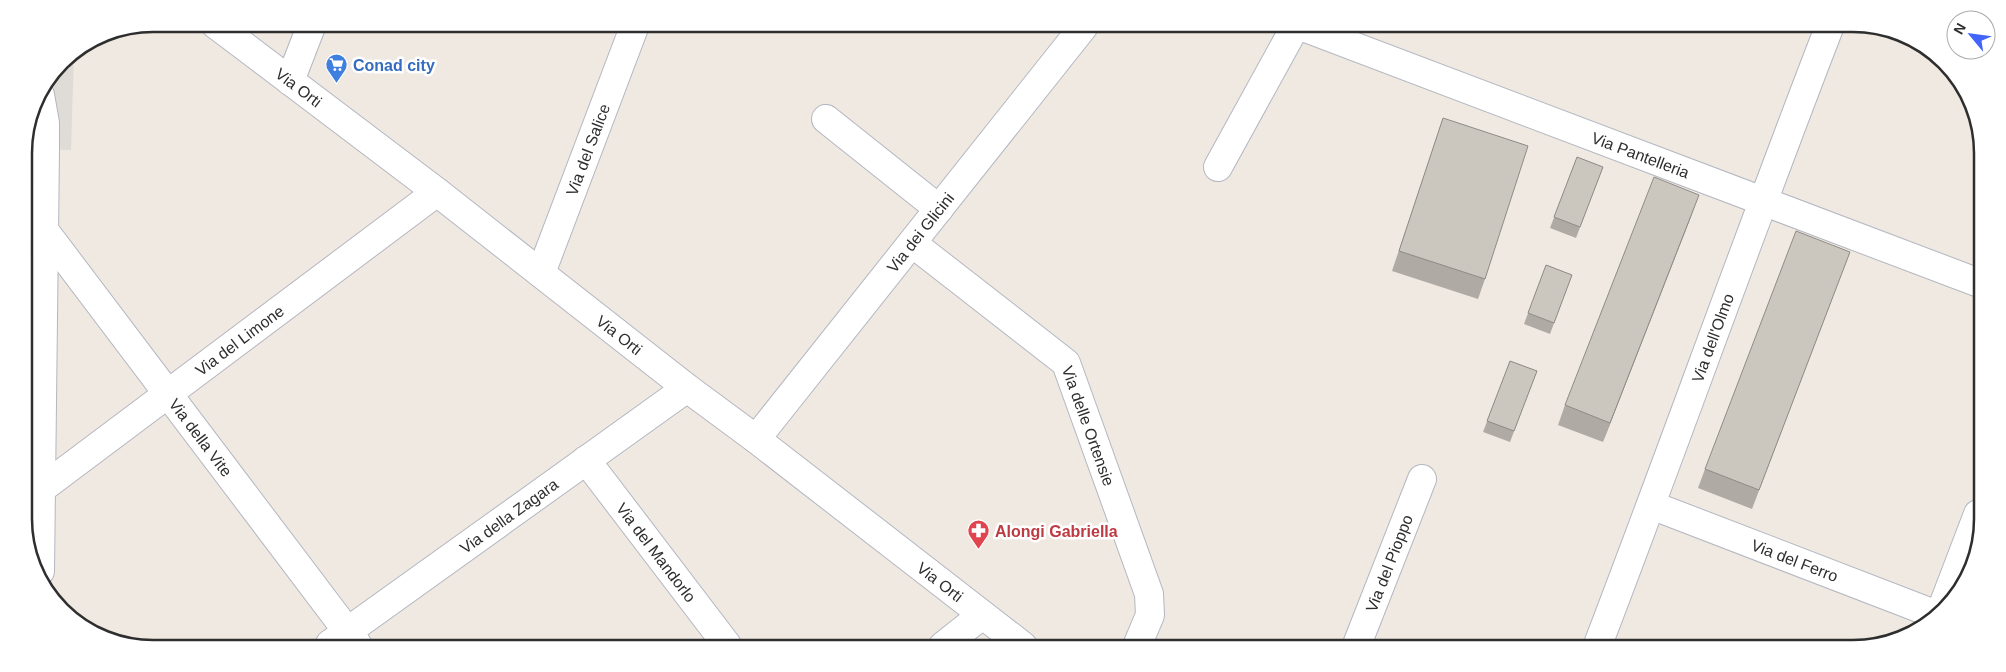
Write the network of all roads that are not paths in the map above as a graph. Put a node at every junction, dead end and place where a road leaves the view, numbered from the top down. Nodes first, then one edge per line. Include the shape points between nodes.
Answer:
1 (227, 33) edge
2 (309, 33) edge
3 (630, 33) edge
4 (1078, 33) edge
5 (1292, 33) edge
6 (1318, 33) edge
7 (1827, 33) edge
8 (290, 81) junction
9 (40, 113) edge
10 (826, 119) dead end
11 (40, 132) edge
12 (1218, 167) dead end
13 (437, 192) junction
14 (1762, 201) junction
15 (939, 209) junction
16 (44, 230) junction
17 (912, 243) junction
18 (541, 273) junction
19 (1973, 281) edge
20 (687, 388) junction
21 (168, 394) junction
22 (34, 429) edge
23 (756, 439) junction
24 (586, 460) junction
25 (1422, 479) dead end
26 (41, 489) junction
27 (1651, 505) junction
28 (1972, 529) edge
29 (40, 560) edge
30 (1949, 591) edge
31 (1929, 612) edge
32 (982, 616) junction
33 (1015, 639) edge
34 (1140, 639) edge
35 (1359, 639) edge
36 (1600, 639) edge
37 (345, 640) edge
38 (723, 640) edge
39 (951, 640) edge

1 - 8 street, Via Orti
2 - 8 street
3 - 18 street, Via del Salice
4 - 15 street, Via dei Glicini
5 - 12 street
6 - 14 street, Via Pantelleria
7 - 14 street, Via dell'Olmo
8 - 13 street, Via Orti
9 - 11 street
10 - 15 street
11 - 16 street
13 - 18 street, Via Orti
13 - 21 street, Via del Limone
14 - 19 street, Via Pantelleria
14 - 27 street, Via dell'Olmo
15 - 17 street, Via dei Glicini
16 - 21 street, Via della Vite
16 - 22 street
17 - 23 street, Via dei Glicini
17 - 34 street, Via delle Ortensie via 1066,363 1149,594 1150,615
18 - 20 street, Via Orti
20 - 23 street, Via Orti
20 - 24 street, Via della Zagara
21 - 26 street, Via del Limone
21 - 37 street, Via della Vite
22 - 26 street
23 - 32 street, Via Orti
24 - 37 street, Via della Zagara
24 - 38 street, Via del Mandorlo
25 - 35 street, Via del Pioppo
26 - 29 street
27 - 31 street, Via del Ferro
27 - 36 street, Via dell'Olmo
28 - 30 street
32 - 33 street, Via Orti
32 - 39 street

